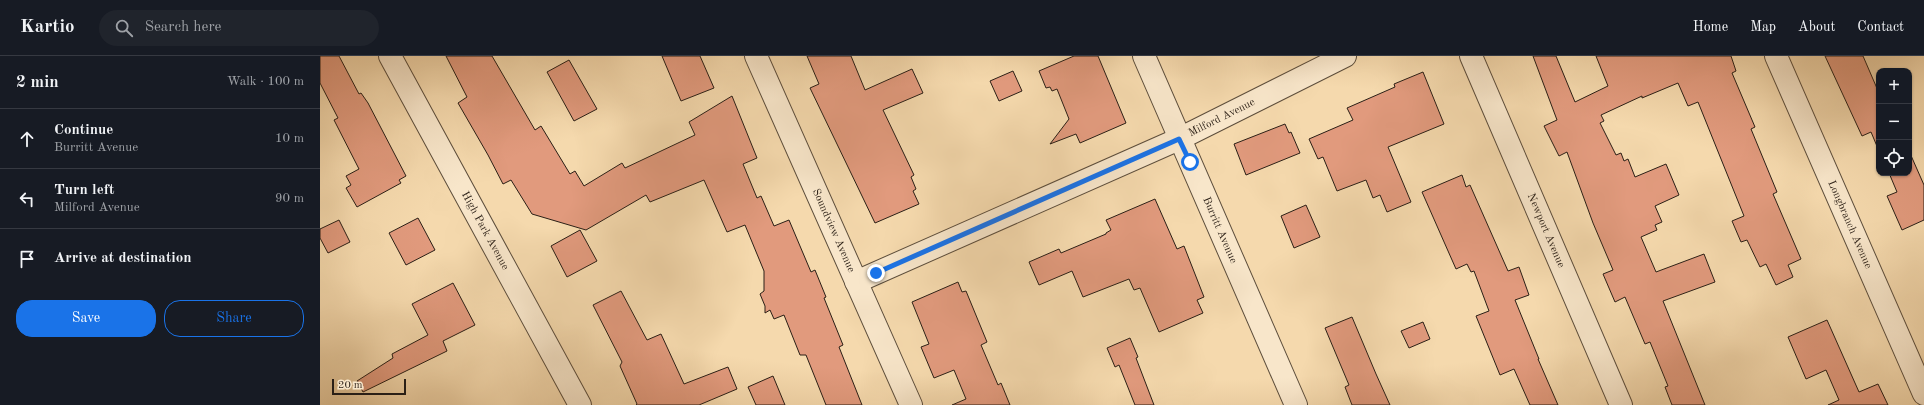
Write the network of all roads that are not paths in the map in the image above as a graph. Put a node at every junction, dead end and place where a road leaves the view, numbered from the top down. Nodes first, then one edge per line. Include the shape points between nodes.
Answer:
1 (390, 56) edge
2 (756, 56) edge
3 (1144, 56) edge
4 (1345, 56) edge
5 (1471, 56) edge
6 (1776, 56) edge
7 (1179, 139) junction
8 (856, 282) junction
9 (1924, 394) edge
10 (580, 405) edge
11 (911, 405) edge
12 (1296, 405) edge
13 (1621, 405) edge

1 - 10 street, High Park Avenue
2 - 8 street, Soundview Avenue
3 - 7 street, Burritt Avenue
4 - 7 street, Milford Avenue
5 - 13 street, Newport Avenue
6 - 9 street, Longbranch Avenue
7 - 8 street, Milford Avenue
7 - 12 street, Burritt Avenue
8 - 11 street, Soundview Avenue

